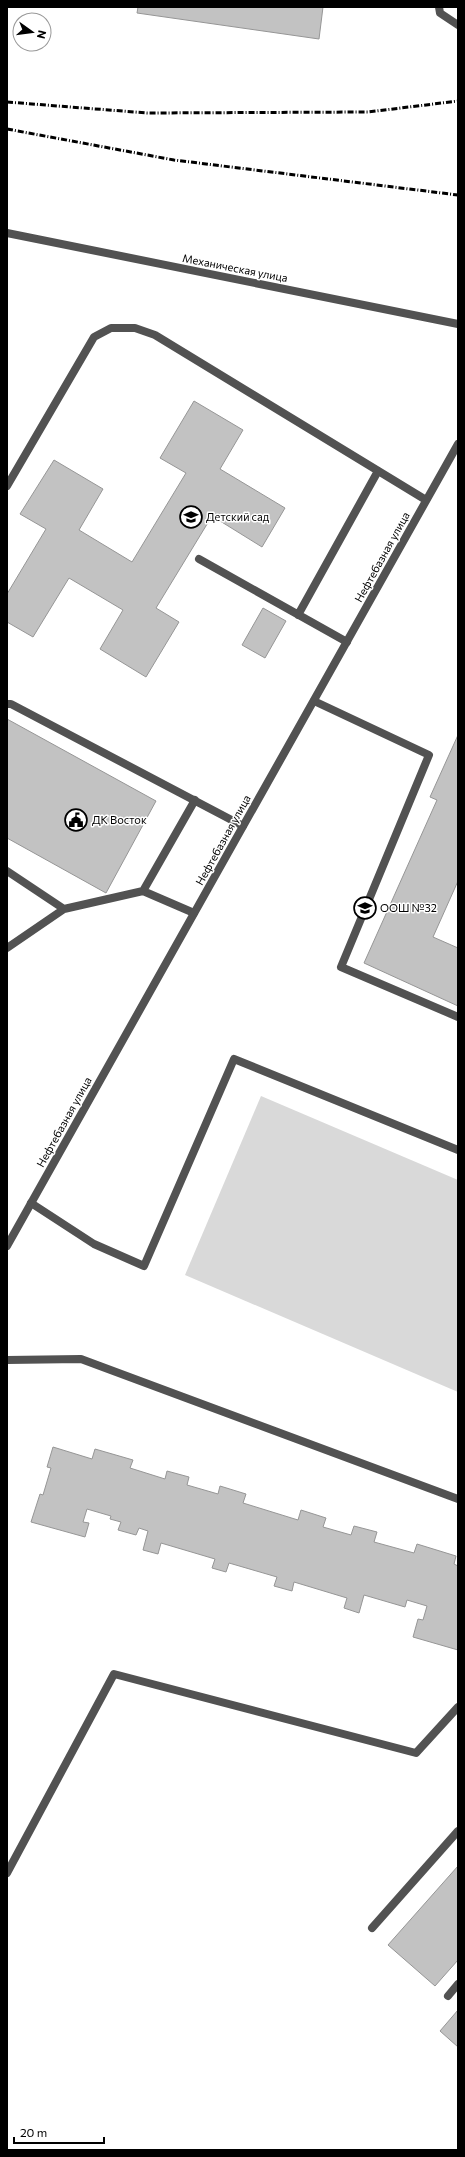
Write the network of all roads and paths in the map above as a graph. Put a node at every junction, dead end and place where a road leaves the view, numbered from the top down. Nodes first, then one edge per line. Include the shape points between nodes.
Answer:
1 (439, 7) edge
2 (458, 25) edge
3 (7, 233) edge
4 (458, 324) edge
5 (458, 444) edge
6 (378, 471) junction
7 (7, 486) edge
8 (426, 500) junction
9 (199, 559) dead end
10 (298, 615) junction
11 (346, 642) junction
12 (314, 701) junction
13 (7, 704) edge
14 (195, 800) junction
15 (244, 826) junction
16 (7, 871) edge
17 (144, 891) junction
18 (64, 909) junction
19 (194, 913) junction
20 (7, 948) edge
21 (458, 1016) edge
22 (458, 1150) edge
23 (31, 1203) junction
24 (7, 1246) edge
25 (7, 1360) edge
26 (458, 1499) edge
27 (458, 1707) edge
28 (458, 1831) edge
29 (7, 1873) edge
30 (372, 1928) dead end
31 (458, 1984) edge
32 (448, 1996) dead end

1 - 2 street via 440,13
3 - 4 street, Механическая улица
5 - 8 street, Нефтебазная улица
6 - 7 street via 155,335 135,328 111,328 94,337
6 - 8 street
6 - 10 street
8 - 11 street, Нефтебазная улица
9 - 10 street
10 - 11 street
11 - 12 street, Нефтебазная улица
12 - 15 street, Нефтебазная улица
12 - 21 street via 429,755 341,967
13 - 14 street
14 - 15 street
14 - 17 street
15 - 19 street, Нефтебазная улица
16 - 18 street
17 - 18 street
17 - 19 street
18 - 20 street
19 - 23 street, Нефтебазная улица
22 - 23 street via 234,1059 144,1266 94,1244
23 - 24 street, Нефтебазная улица
25 - 26 street via 81,1359
27 - 29 street via 416,1753 114,1674
28 - 30 street
31 - 32 street

